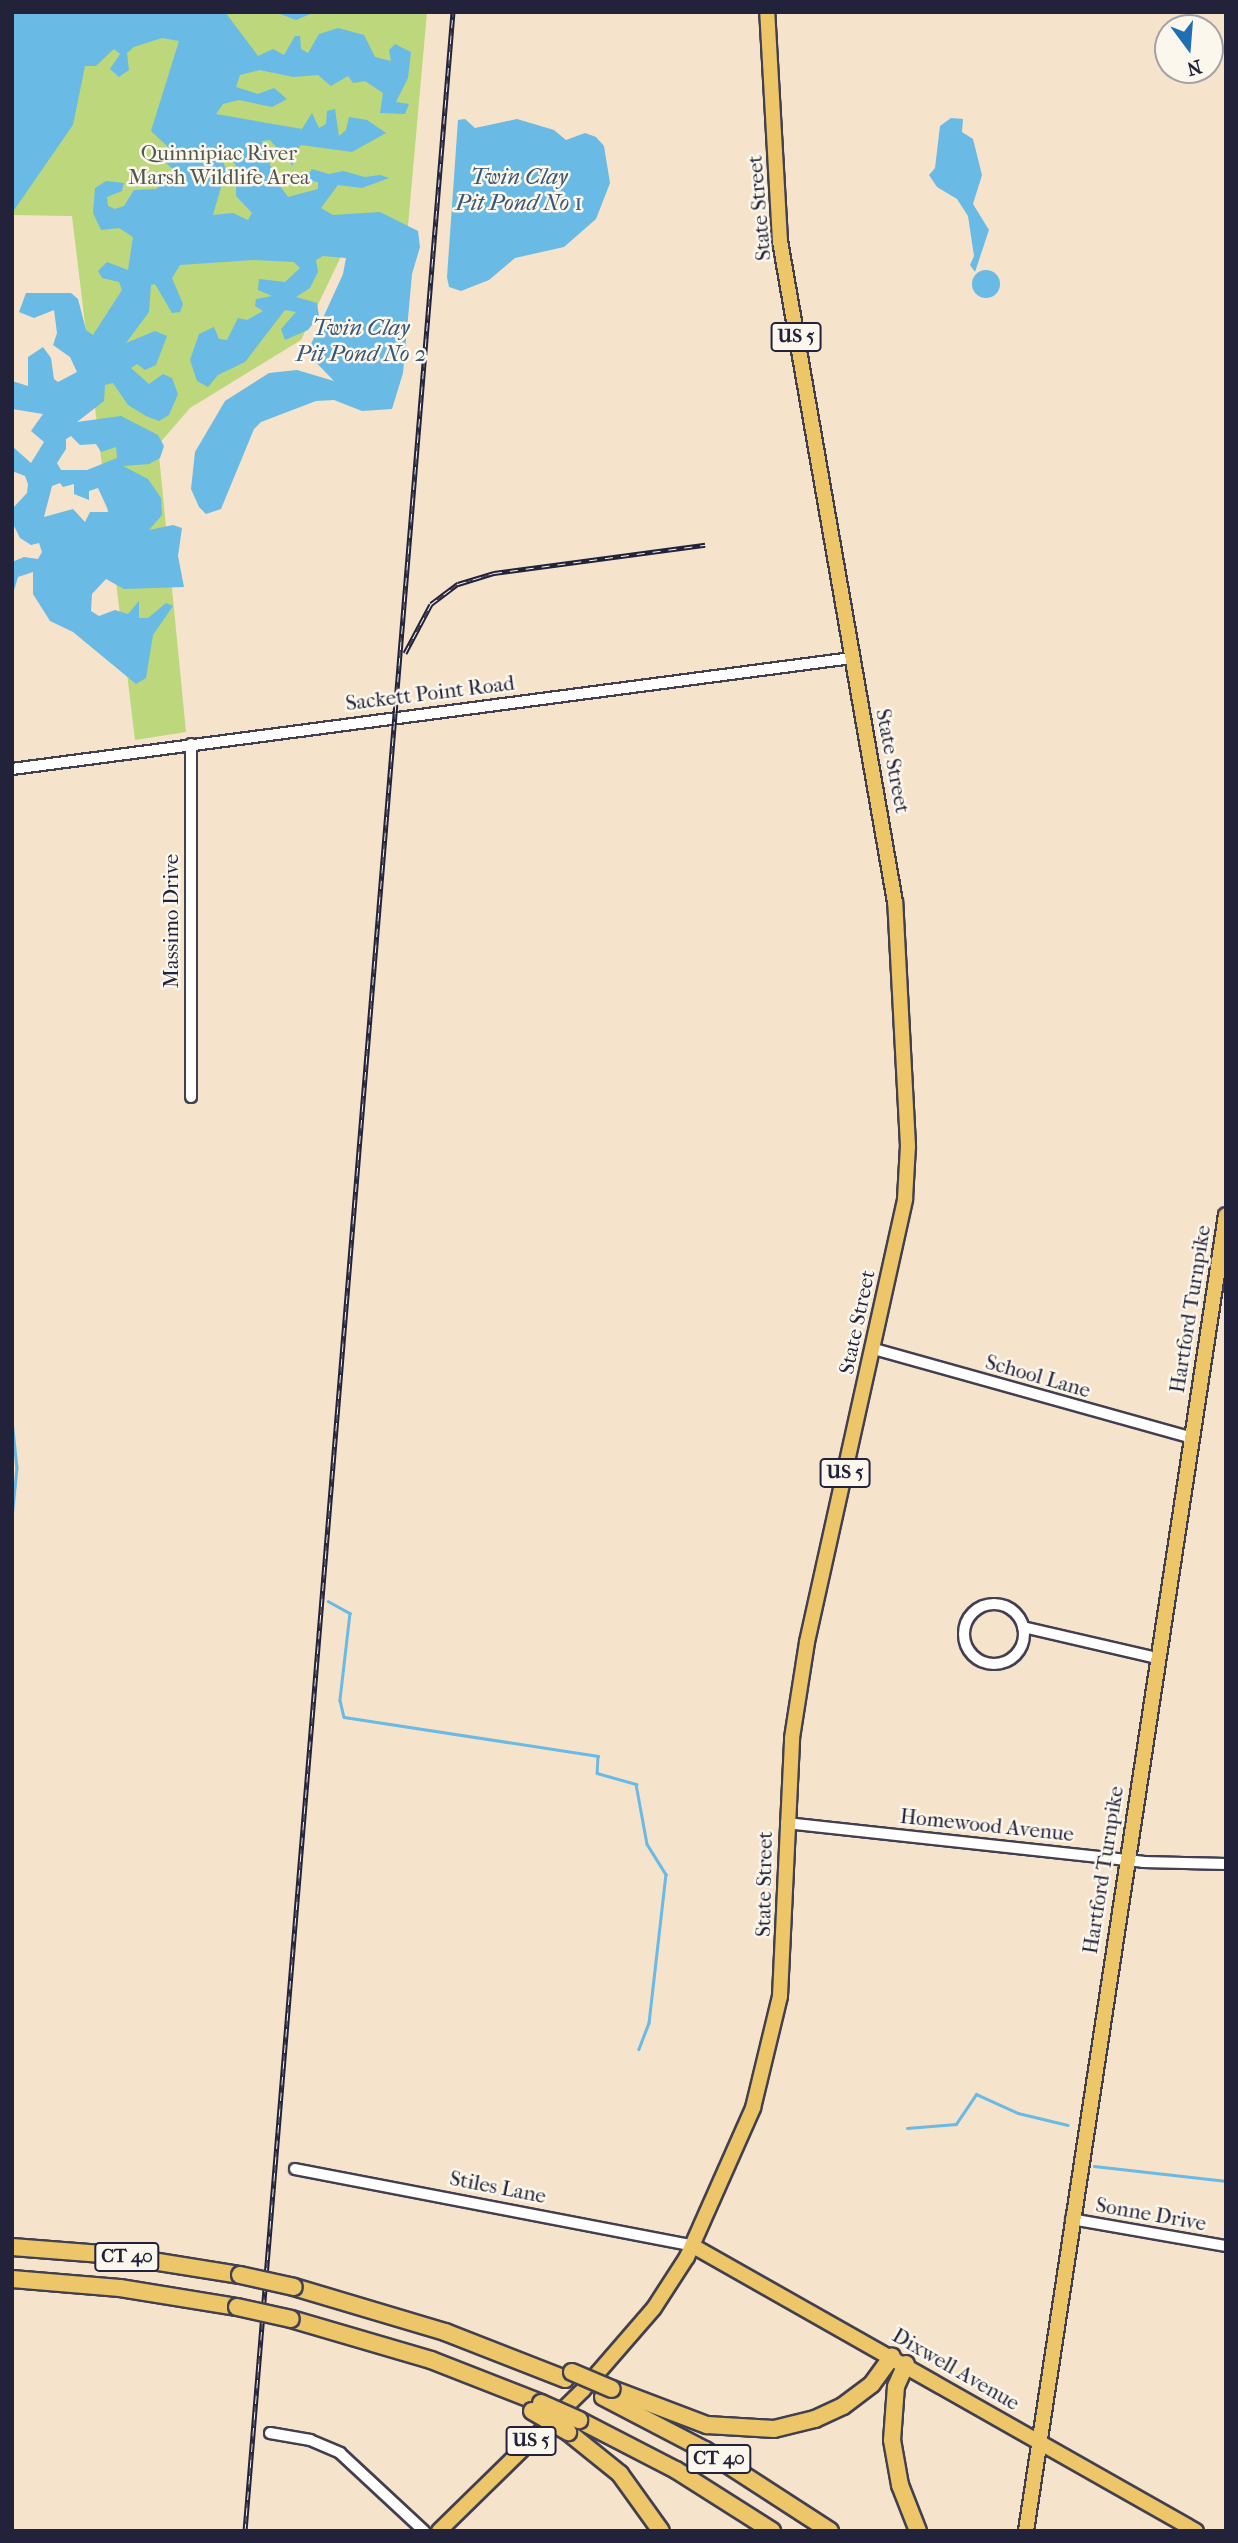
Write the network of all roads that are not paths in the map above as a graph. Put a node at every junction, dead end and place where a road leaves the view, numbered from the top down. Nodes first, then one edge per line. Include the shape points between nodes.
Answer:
1 (767, 12) edge
2 (852, 658) junction
3 (191, 744) junction
4 (12, 769) edge
5 (191, 1097) dead end
6 (1226, 1215) edge
7 (874, 1349) junction
8 (1192, 1438) junction
9 (1023, 1627) junction
10 (1157, 1658) junction
11 (786, 1823) junction
12 (1126, 1860) junction
13 (1226, 1864) edge
14 (295, 2169) dead end
15 (1071, 2220) junction
16 (692, 2246) junction
17 (1226, 2246) edge
18 (12, 2247) edge
19 (12, 2278) edge
20 (899, 2360) junction
21 (607, 2393) junction
22 (573, 2426) junction
23 (270, 2433) dead end
24 (1038, 2440) junction
25 (424, 2531) edge
26 (439, 2531) edge
27 (661, 2531) edge
28 (772, 2531) edge
29 (830, 2531) edge
30 (918, 2531) edge
31 (1026, 2531) edge
32 (1196, 2531) edge

1 - 2 main road, State Street / US 5 via 780,242
2 - 3 street, Sackett Point Road
2 - 7 main road, State Street / US 5 via 895,902 908,1146 905,1199
3 - 4 street, Sackett Point Road
3 - 5 street, Massimo Drive
6 - 8 main road, Hartford Turnpike
7 - 8 street, School Lane
7 - 11 main road, State Street / US 5 via 807,1642 792,1738
8 - 10 main road, Hartford Turnpike
9 - 9 street via 1013,1611 985,1605 970,1616 965,1643 987,1663 1007,1661 1021,1647
9 - 10 street
10 - 12 main road, Hartford Turnpike
11 - 12 street, Homewood Avenue
11 - 16 main road, State Street / US 5 via 783,1968 771,2045 747,2124
12 - 13 street, Homewood Avenue
12 - 15 main road, Hartford Turnpike
14 - 16 street, Stiles Lane
15 - 17 street, Sonne Drive
15 - 24 main road, Hartford Turnpike
16 - 20 main road, Dixwell Avenue
16 - 26 main road, State Street / US 5 via 654,2308 607,2365
18 - 21 highway, CT 40, bridge via 115,2255 294,2287 497,2350
19 - 22 highway, CT 40, bridge via 120,2288 292,2319 486,2381 502,2396
20 - 21 highway via 843,2406 815,2419 774,2428 708,2425
20 - 24 main road, Dixwell Avenue
20 - 30 highway via 892,2440 900,2486
21 - 29 highway, CT 40
22 - 27 highway via 620,2474
22 - 28 highway, CT 40 via 676,2470
23 - 25 street via 310,2440 340,2453
24 - 31 main road, Hartford Turnpike
24 - 32 main road, Dixwell Avenue

